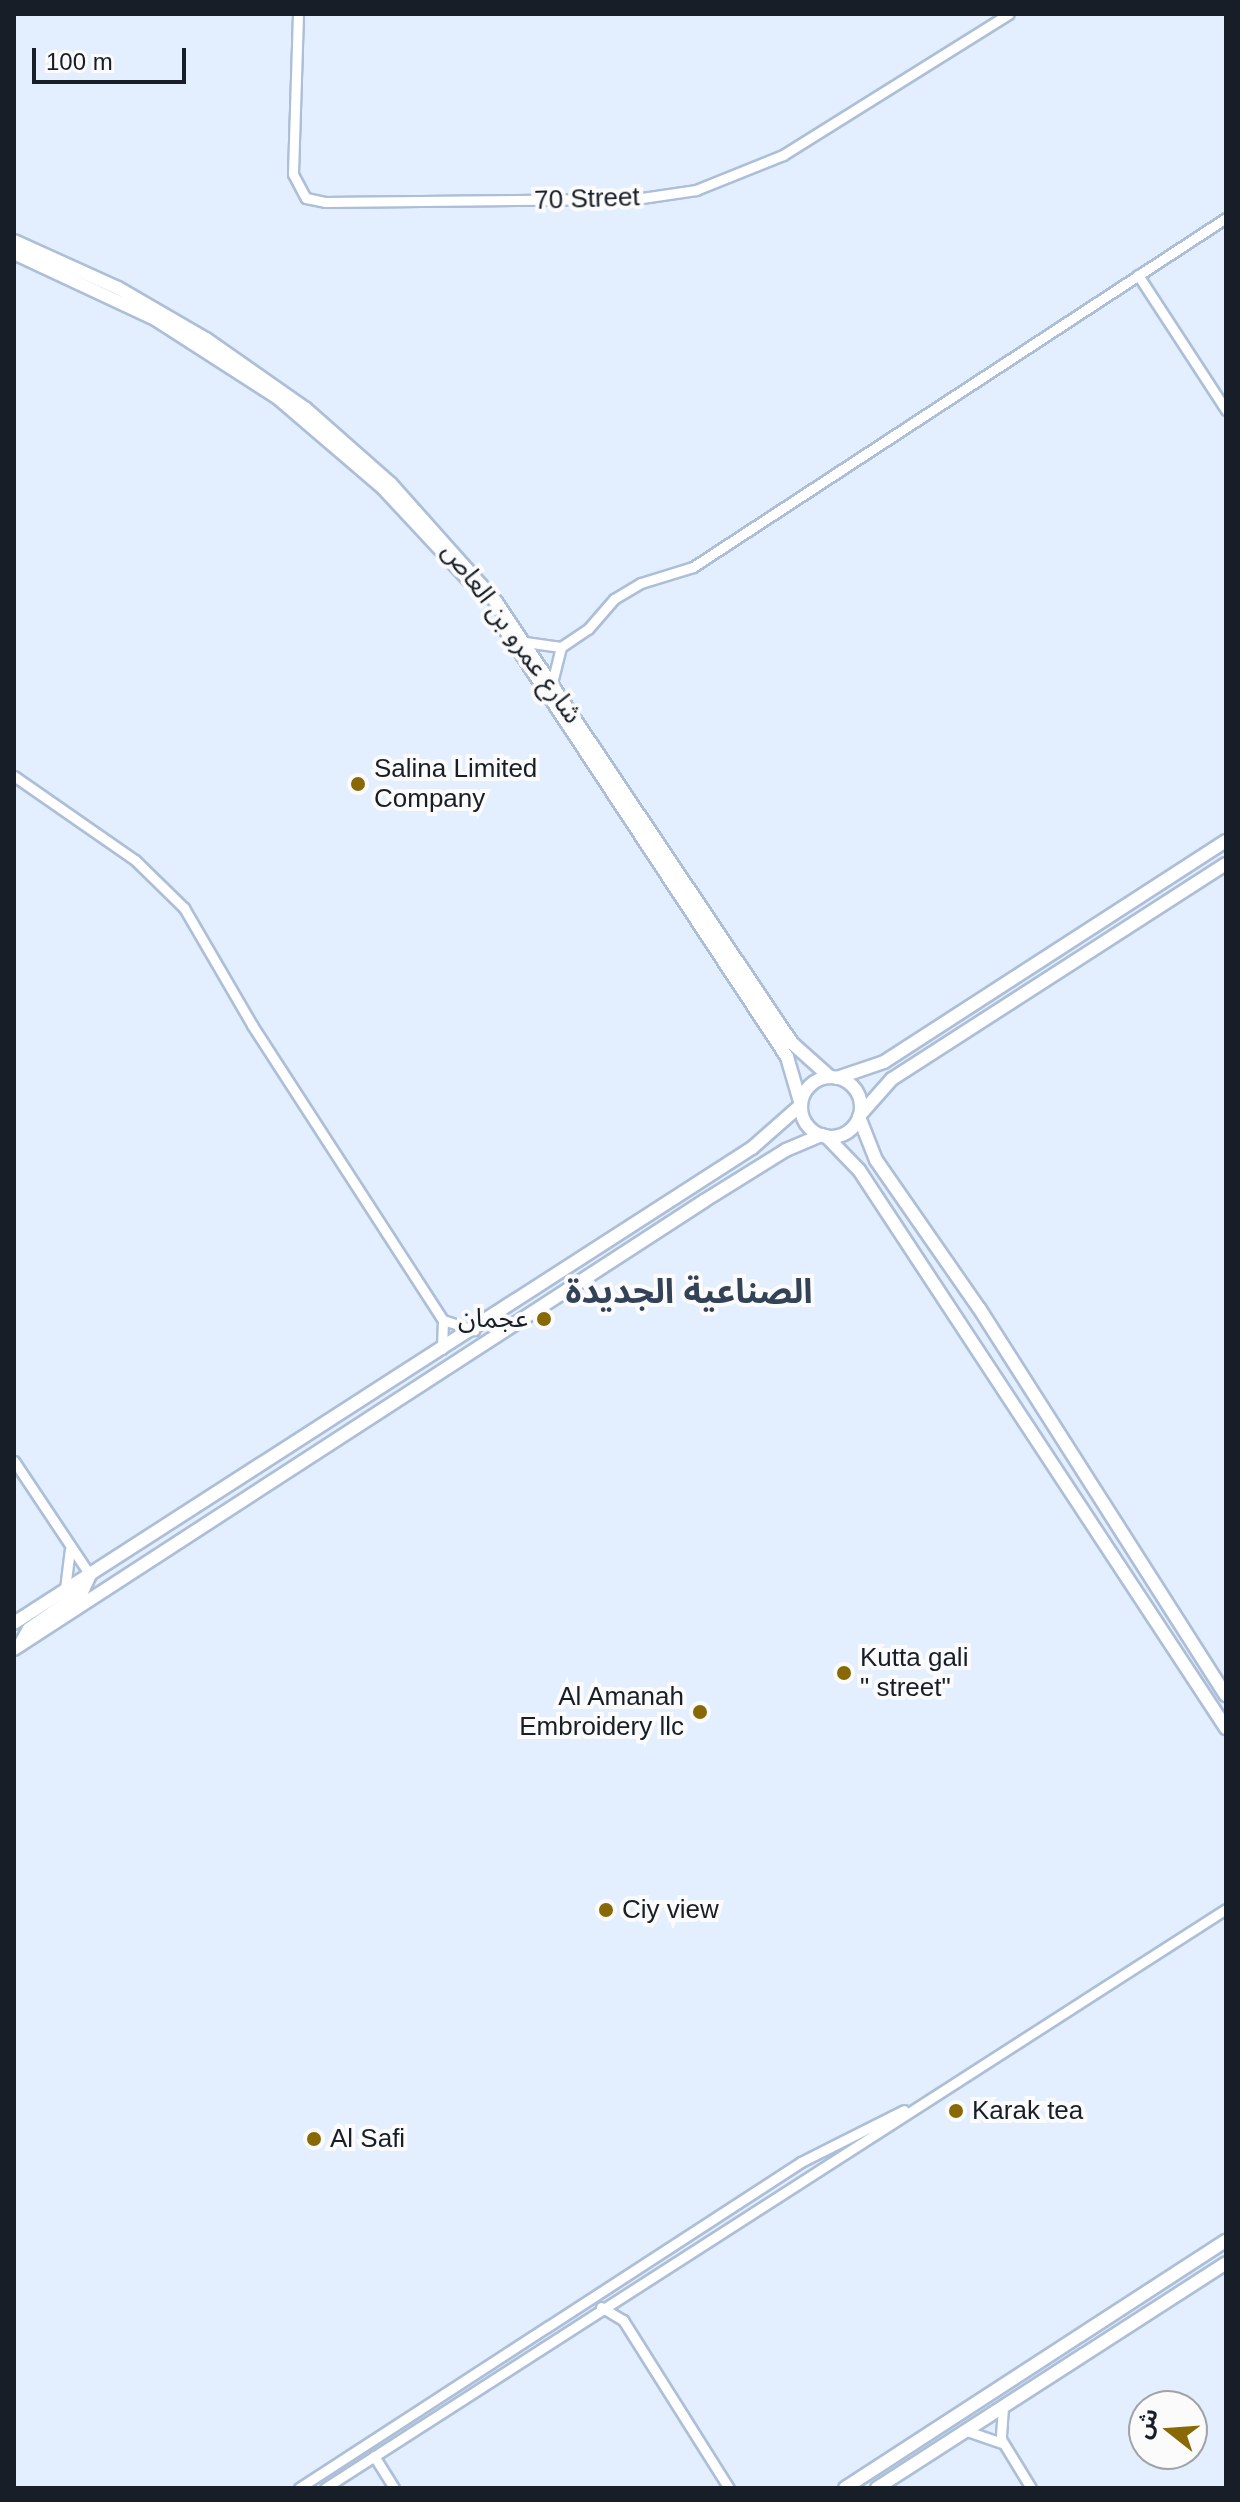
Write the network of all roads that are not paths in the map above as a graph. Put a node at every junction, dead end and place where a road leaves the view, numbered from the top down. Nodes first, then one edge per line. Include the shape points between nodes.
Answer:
1 (298, 14) edge
2 (1009, 14) edge
3 (1226, 218) edge
4 (14, 241) edge
5 (14, 253) edge
6 (1138, 275) junction
7 (1226, 410) edge
8 (525, 642) junction
9 (561, 647) junction
10 (552, 683) junction
11 (14, 776) edge
12 (1226, 841) edge
13 (1226, 864) edge
14 (834, 1078) junction
15 (801, 1105) junction
16 (859, 1116) junction
17 (824, 1136) junction
18 (443, 1320) junction
19 (474, 1330) junction
20 (441, 1350) junction
21 (388, 1382) junction
22 (331, 1443) junction
23 (14, 1461) edge
24 (70, 1550) junction
25 (90, 1575) junction
26 (1136, 1586) junction
27 (64, 1591) junction
28 (1170, 1604) junction
29 (14, 1623) edge
30 (17, 1647) edge
31 (1180, 1658) junction
32 (1218, 1681) junction
33 (1226, 1695) edge
34 (1226, 1728) edge
35 (1226, 1909) edge
36 (918, 2105) junction
37 (1226, 2241) edge
38 (1226, 2263) edge
39 (1226, 2274) edge
40 (1207, 2275) junction
41 (626, 2293) junction
42 (601, 2307) junction
43 (623, 2320) junction
44 (980, 2400) junction
45 (1003, 2407) junction
46 (965, 2431) junction
47 (1004, 2446) junction
48 (374, 2456) junction
49 (923, 2458) junction
50 (299, 2488) edge
51 (325, 2488) edge
52 (394, 2488) edge
53 (729, 2488) edge
54 (845, 2488) edge
55 (877, 2488) edge
56 (1031, 2488) edge

1 - 2 street, 70 Street via 295,183 315,201 340,202 635,199 696,190 783,155
3 - 6 street
4 - 8 main road, شارع عمرو بن العاص via 146,303 306,409 371,464 444,540
5 - 15 main road, شارع عمرو بن العاص via 155,319 238,371 342,451 442,550 517,645 787,1057
6 - 7 street
6 - 9 street via 693,567 641,583 614,599 588,629
8 - 9 street
8 - 10 main road, شارع عمرو بن العاص
9 - 10 street
10 - 14 main road, شارع عمرو بن العاص via 792,1043
11 - 18 street via 135,860 184,908 252,1025
12 - 14 main road via 884,1062
13 - 16 main road via 892,1079
14 - 15 main road via 811,1085
14 - 16 main road via 856,1091
15 - 17 main road via 805,1121
15 - 19 main road via 765,1139
16 - 17 main road via 846,1133
16 - 28 main road via 876,1160
17 - 22 main road via 775,1156
17 - 26 main road via 852,1160
18 - 19 street
18 - 20 street
19 - 20 main road
20 - 21 main road
21 - 22 main road via 334,1422
21 - 25 main road
22 - 30 main road
23 - 24 street
24 - 25 street
24 - 27 street
25 - 27 main road
25 - 30 main road via 82,1592 29,1629
26 - 28 main road via 1159,1615 1169,1612
26 - 31 main road
27 - 29 main road
28 - 32 main road
31 - 32 main road via 1190,1652
31 - 34 main road
32 - 33 main road
35 - 36 street
36 - 41 street
36 - 50 street via 865,2126 801,2162
37 - 44 main road
38 - 40 main road
39 - 40 street
40 - 45 main road
41 - 42 street
41 - 43 street
42 - 43 street
42 - 48 street
43 - 53 street
44 - 49 main road via 979,2413
44 - 54 main road
45 - 46 main road
45 - 47 street via 999,2426
46 - 47 street via 986,2434
46 - 49 main road
47 - 56 street
48 - 51 street
48 - 52 street
49 - 55 main road

